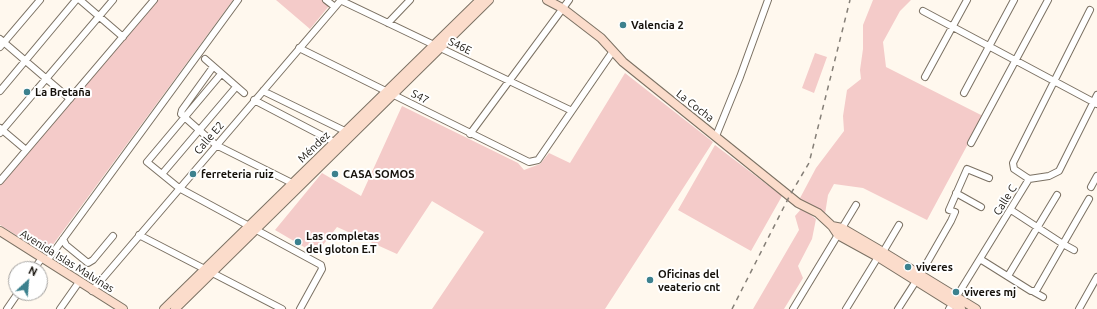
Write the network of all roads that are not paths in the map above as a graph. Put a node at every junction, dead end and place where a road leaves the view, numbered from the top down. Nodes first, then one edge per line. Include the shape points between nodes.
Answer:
1 (40, 0) edge
2 (76, 0) edge
3 (80, 0) edge
4 (113, 0) edge
5 (154, 0) edge
6 (238, 0) edge
7 (326, 0) edge
8 (341, 0) edge
9 (410, 0) edge
10 (480, 0) edge
11 (489, 0) edge
12 (547, 0) edge
13 (569, 0) edge
14 (768, 0) edge
15 (966, 0) edge
16 (1014, 0) edge
17 (1048, 0) edge
18 (335, 7) junction
19 (562, 8) junction
20 (1090, 10) dead end
21 (923, 11) dead end
22 (99, 16) junction
23 (388, 23) junction
24 (953, 28) junction
25 (123, 37) junction
26 (1, 43) edge
27 (437, 47) junction
28 (299, 48) junction
29 (988, 48) junction
30 (612, 50) junction
31 (205, 59) dead end
32 (26, 61) junction
33 (1016, 62) junction
34 (213, 67) junction
35 (221, 74) junction
36 (925, 77) dead end
37 (46, 78) junction
38 (509, 81) junction
39 (1054, 82) junction
40 (236, 86) junction
41 (0, 91) edge
42 (263, 91) junction
43 (389, 93) junction
44 (964, 93) dead end
45 (244, 94) dead end
46 (1097, 95) edge
47 (70, 99) junction
48 (254, 100) junction
49 (1095, 103) edge
50 (570, 110) junction
51 (185, 118) junction
52 (1, 130) edge
53 (199, 130) junction
54 (349, 133) junction
55 (470, 134) junction
56 (716, 136) junction
57 (338, 144) junction
58 (971, 144) dead end
59 (216, 145) junction
60 (26, 150) junction
61 (162, 174) junction
62 (1097, 176) edge
63 (989, 178) dead end
64 (1029, 180) junction
65 (0, 181) edge
66 (296, 185) junction
67 (1091, 187) dead end
68 (179, 188) junction
69 (956, 193) junction
70 (1057, 196) dead end
71 (1089, 199) dead end
72 (856, 205) dead end
73 (981, 207) dead end
74 (1011, 210) junction
75 (899, 224) dead end
76 (1039, 227) junction
77 (252, 228) junction
78 (840, 232) junction
79 (1, 235) edge
80 (139, 235) junction
81 (113, 236) dead end
82 (63, 240) junction
83 (1063, 244) junction
84 (1074, 250) dead end
85 (881, 254) junction
86 (980, 259) junction
87 (44, 260) junction
88 (208, 271) junction
89 (1008, 276) junction
90 (1097, 277) edge
91 (918, 278) junction
92 (79, 282) junction
93 (92, 290) junction
94 (1034, 292) junction
95 (1043, 297) dead end
96 (953, 303) edge
97 (118, 308) edge
98 (60, 309) edge
99 (164, 309) edge
100 (175, 309) edge
101 (282, 309) edge
102 (300, 309) edge
103 (793, 309) edge
104 (846, 309) edge
105 (898, 309) edge
106 (961, 309) edge
107 (976, 309) edge
108 (1078, 309) edge

1 - 26 street
2 - 32 street
3 - 22 street
4 - 22 street
5 - 25 street
6 - 82 street
7 - 18 street
8 - 18 street, Calle E2
8 - 23 street, S46E
9 - 23 street
10 - 27 street, Méndez
11 - 27 street, Méndez
12 - 19 street, La Cocha
13 - 19 street
14 - 56 street
15 - 24 street
16 - 29 street
17 - 33 street
18 - 28 street, Calle E2
19 - 30 street, La Cocha
19 - 38 street
20 - 39 street
21 - 24 street
22 - 25 street
22 - 37 street
23 - 27 street, S46E
24 - 29 street
24 - 36 street
25 - 47 street
26 - 32 street
27 - 38 street, S46E
27 - 43 street, Méndez
28 - 42 street, Calle E2
28 - 43 street, S47
29 - 33 street
29 - 44 street
30 - 50 street
30 - 56 street, La Cocha via 623,62
31 - 34 street
32 - 37 street
32 - 41 street
33 - 39 street
33 - 58 street
34 - 35 street
34 - 51 street via 182,110 181,114
35 - 40 street
35 - 51 street
37 - 47 street
37 - 52 street
38 - 50 street, S46E
38 - 55 street
39 - 49 street
39 - 64 street via 1013,163 1014,169
40 - 45 street
40 - 53 street
42 - 48 street, Calle E2
42 - 54 street
43 - 54 street, Méndez
43 - 55 street, S47
46 - 49 street, Calle C
47 - 60 street
48 - 57 street
48 - 59 street, Calle E2
49 - 64 street, Calle C via 1059,171
50 - 55 street, S47 via 538,160 533,162
51 - 53 street
51 - 61 street via 148,160 148,163
52 - 60 street
53 - 59 street
53 - 61 street
54 - 57 street, Méndez
56 - 78 street, La Cocha via 802,206 811,209
57 - 66 street, Méndez
59 - 66 street
59 - 68 street, Calle E2
60 - 65 street
61 - 68 street
62 - 67 street
63 - 69 street via 967,169
64 - 74 street, Calle C
66 - 77 street, Méndez
68 - 77 street
68 - 80 street, Calle E2
69 - 73 street
69 - 91 street via 949,210 955,212 951,221
70 - 76 street
71 - 83 street
72 - 78 street
74 - 76 street
74 - 86 street, Calle C
75 - 85 street
76 - 83 street
76 - 89 street
77 - 88 street, Méndez
77 - 102 street via 322,267
78 - 85 street, La Cocha
78 - 103 street
79 - 87 street, Avenida Islas Malvinas
80 - 88 street
80 - 93 street, Calle E2
81 - 82 street via 88,263
82 - 87 street
83 - 84 street
83 - 94 street
85 - 91 street, La Cocha
85 - 104 street
86 - 89 street
86 - 96 street, Calle C
87 - 92 street, Avenida Islas Malvinas
88 - 99 street, Méndez
88 - 100 street, Méndez
88 - 101 street
89 - 94 street
90 - 108 street
91 - 96 street, La Cocha
91 - 105 street
92 - 93 street, Avenida Islas Malvinas
92 - 98 street
93 - 97 street, Avenida Islas Malvinas
94 - 95 street
96 - 106 street, La Cocha
96 - 107 street, La Cocha

